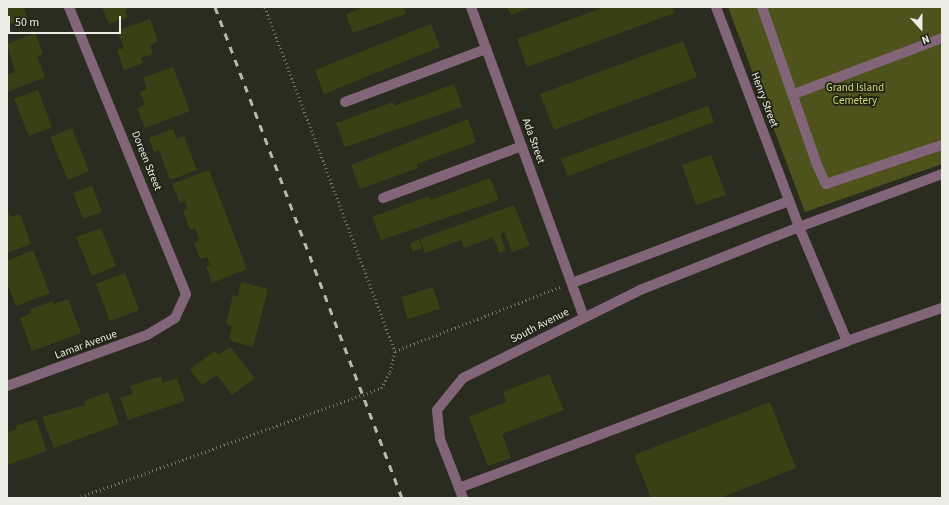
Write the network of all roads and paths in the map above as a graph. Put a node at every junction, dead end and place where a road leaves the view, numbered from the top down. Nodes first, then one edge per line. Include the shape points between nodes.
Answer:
1 (69, 7) edge
2 (265, 7) edge
3 (471, 7) edge
4 (716, 7) edge
5 (762, 7) edge
6 (942, 38) edge
7 (486, 49) junction
8 (794, 94) junction
9 (345, 102) dead end
10 (942, 145) edge
11 (522, 146) junction
12 (942, 174) edge
13 (383, 198) dead end
14 (789, 201) junction
15 (799, 227) junction
16 (572, 283) junction
17 (942, 308) edge
18 (584, 317) junction
19 (170, 321) joint
20 (847, 341) junction
21 (395, 351) junction
22 (8, 383) edge
23 (459, 488) junction
24 (77, 498) edge
25 (463, 498) edge

1 - 19 street, Doreen Street via 186,294 175,318
2 - 21 path
3 - 7 street, Ada Street
4 - 14 street, Henry Street
5 - 8 street
6 - 8 street
7 - 9 street
7 - 11 street, Ada Street
8 - 10 street via 817,165 826,184
11 - 13 street
11 - 16 street, Ada Street
12 - 15 street
14 - 15 street, Henry Street
14 - 16 street
15 - 18 street via 640,290
15 - 20 street, Henry Street
16 - 18 street, South Avenue
16 - 21 path
17 - 20 street
18 - 23 street, South Avenue via 463,378 437,410 440,439
19 - 22 street, Lamar Avenue via 147,335
20 - 23 street
21 - 24 path via 390,372 381,388
23 - 25 street, South Avenue

